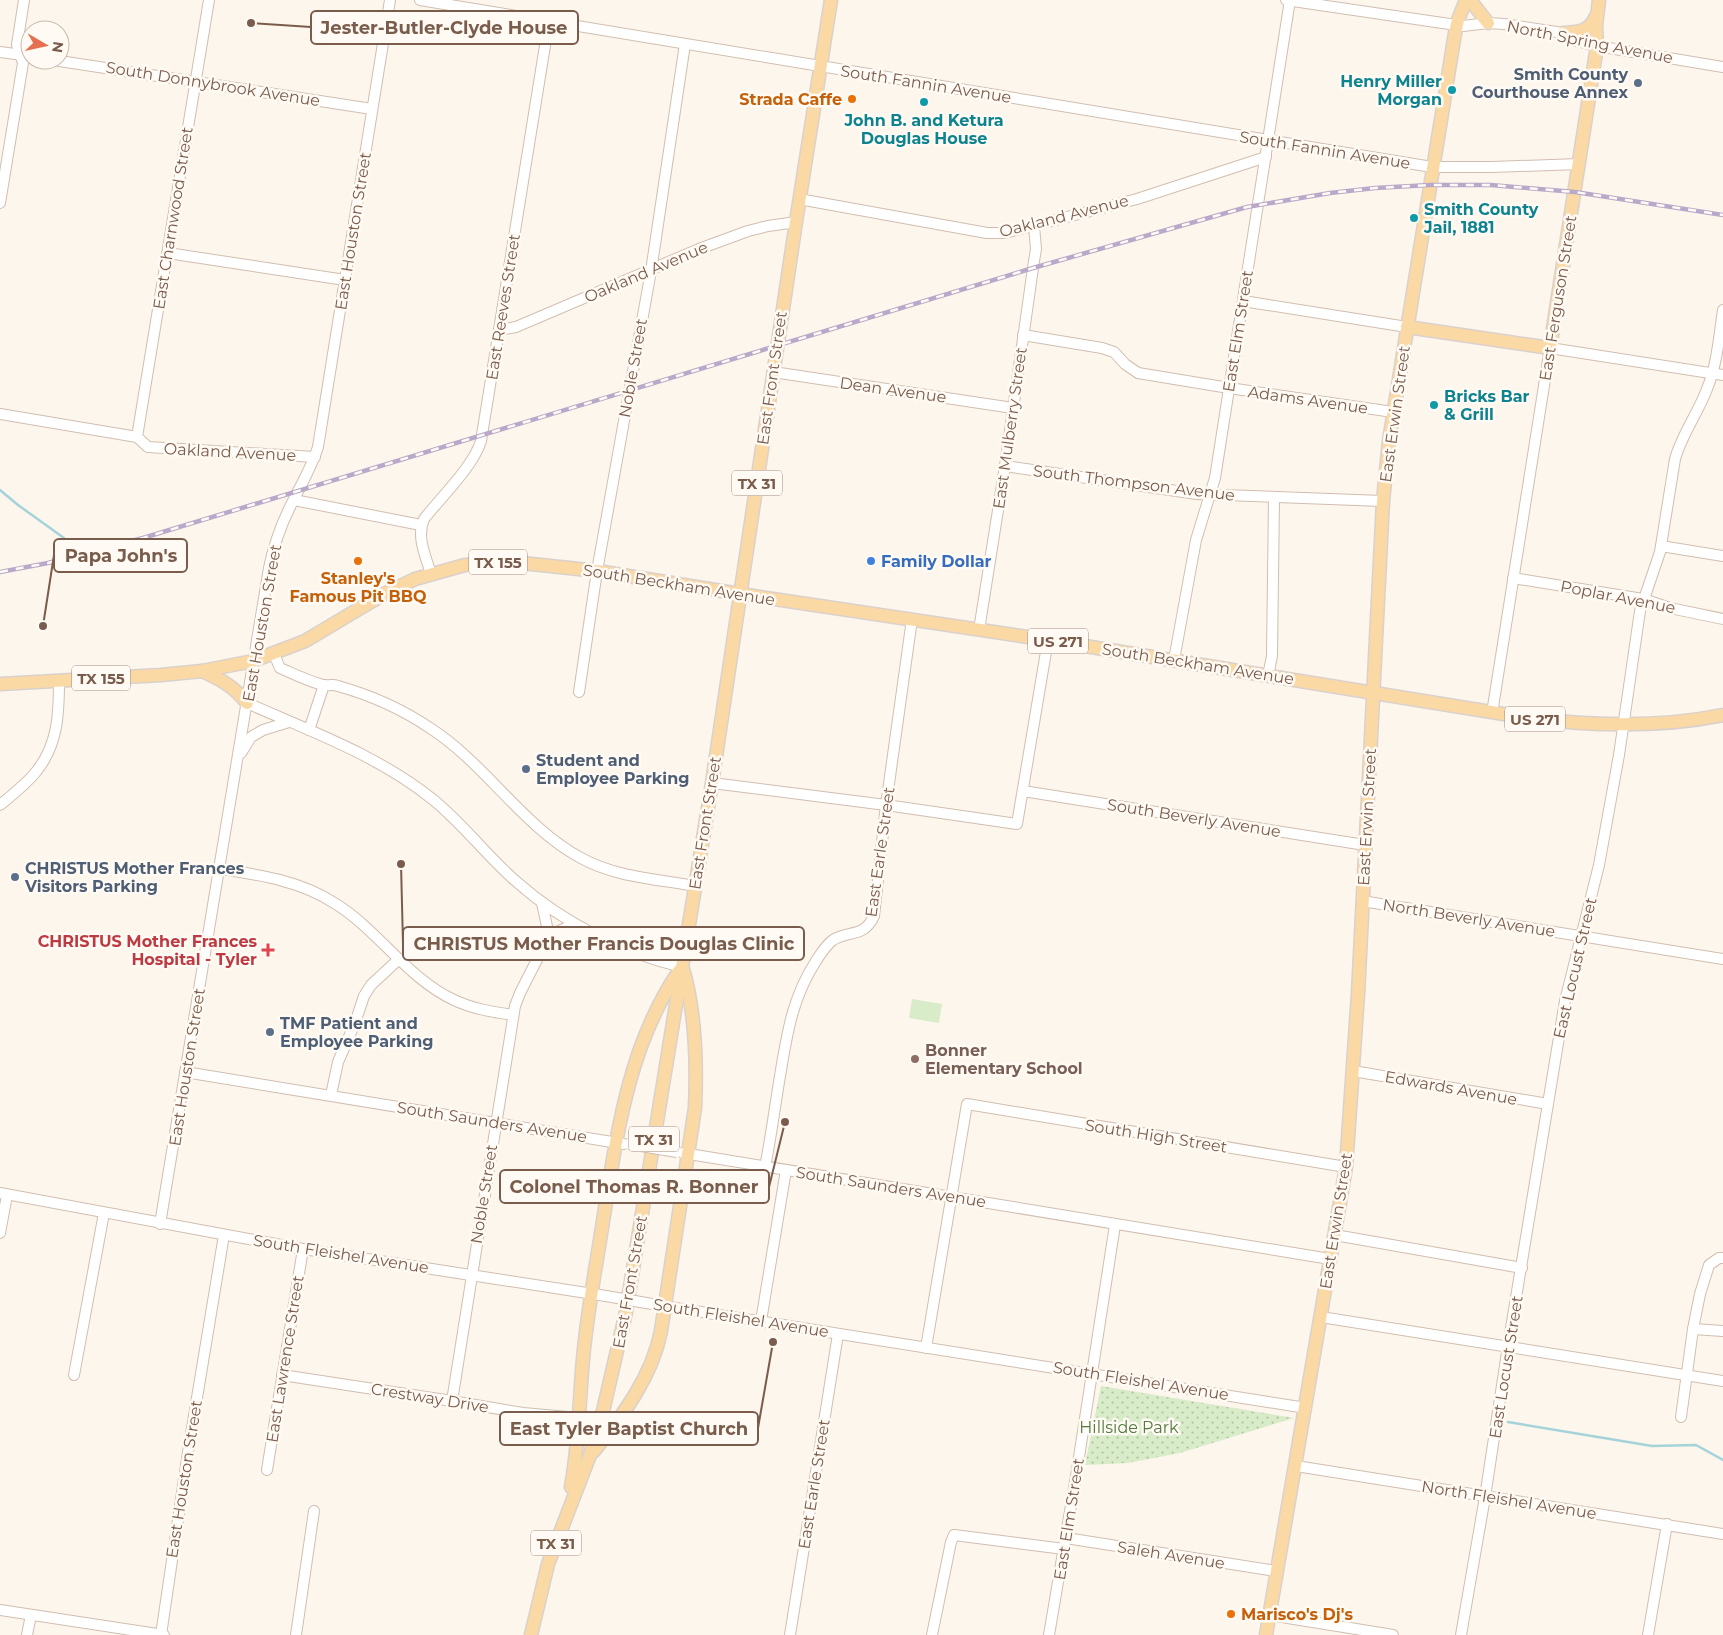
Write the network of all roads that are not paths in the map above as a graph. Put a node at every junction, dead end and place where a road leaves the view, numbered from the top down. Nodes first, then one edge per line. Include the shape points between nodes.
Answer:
1 (24, 0) edge
2 (209, 0) edge
3 (390, 0) edge
4 (420, 0) edge
5 (831, 0) edge
6 (1289, 0) edge
7 (1466, 0) edge
8 (1470, 0) edge
9 (1599, 0) edge
10 (1596, 16) junction
11 (21, 20) edge
12 (549, 21) junction
13 (1488, 23) junction
14 (1456, 25) junction
15 (20, 26) edge
16 (1563, 33) junction
17 (685, 44) junction
18 (1597, 46) junction
19 (20, 49) edge
20 (0, 52) edge
21 (20, 55) edge
22 (70, 63) edge
23 (820, 67) junction
24 (1723, 67) edge
25 (22, 70) edge
26 (196, 82) junction
27 (372, 109) junction
28 (1269, 141) junction
29 (1266, 157) junction
30 (1579, 164) junction
31 (1432, 167) junction
32 (799, 199) junction
33 (0, 204) edge
34 (796, 222) junction
35 (1034, 226) junction
36 (168, 253) junction
37 (651, 271) junction
38 (345, 280) junction
39 (1243, 301) junction
40 (1723, 310) edge
41 (1407, 327) junction
42 (499, 330) junction
43 (1023, 335) junction
44 (1550, 348) junction
45 (773, 372) junction
46 (1718, 374) edge
47 (1229, 388) junction
48 (1013, 408) junction
49 (1393, 412) junction
50 (0, 414) edge
51 (137, 437) junction
52 (315, 457) junction
53 (1005, 466) junction
54 (1211, 495) junction
55 (1274, 498) junction
56 (294, 500) junction
57 (1383, 502) junction
58 (421, 525) junction
59 (1661, 546) junction
60 (1723, 556) edge
61 (597, 572) junction
62 (431, 574) junction
63 (1513, 578) junction
64 (740, 594) junction
65 (1643, 599) junction
66 (912, 619) junction
67 (1723, 619) edge
68 (979, 630) junction
69 (1048, 640) junction
70 (274, 654) junction
71 (1174, 660) junction
72 (253, 661) junction
73 (202, 670) junction
74 (1268, 676) junction
75 (59, 680) junction
76 (0, 684) edge
77 (324, 685) junction
78 (579, 692) dead end
79 (1375, 694) junction
80 (247, 703) junction
81 (1492, 713) junction
82 (1723, 715) edge
83 (288, 722) junction
84 (1624, 724) junction
85 (309, 730) junction
86 (239, 757) junction
87 (712, 783) junction
88 (1023, 791) junction
89 (0, 805) edge
90 (886, 805) junction
91 (1365, 845) junction
92 (220, 869) junction
93 (695, 886) junction
94 (1362, 901) junction
95 (542, 902) junction
96 (574, 924) junction
97 (549, 936) junction
98 (1582, 936) junction
99 (399, 959) junction
100 (1723, 959) edge
101 (682, 966) junction
102 (513, 1015) junction
103 (1353, 1071) junction
104 (185, 1072) junction
105 (331, 1095) junction
106 (1548, 1104) junction
107 (496, 1122) junction
108 (616, 1142) junction
109 (682, 1153) junction
110 (766, 1167) junction
111 (1346, 1167) junction
112 (786, 1170) junction
113 (4, 1194) edge
114 (951, 1197) junction
115 (104, 1213) junction
116 (160, 1224) junction
117 (1115, 1225) junction
118 (0, 1233) edge
119 (224, 1235) junction
120 (1335, 1235) junction
121 (303, 1249) junction
122 (1723, 1258) edge
123 (1330, 1259) junction
124 (1522, 1268) junction
125 (472, 1275) junction
126 (592, 1294) junction
127 (658, 1305) junction
128 (1321, 1316) junction
129 (762, 1321) junction
130 (1693, 1329) junction
131 (1723, 1331) edge
132 (838, 1334) junction
133 (1508, 1346) junction
134 (926, 1348) junction
135 (1091, 1373) junction
136 (74, 1375) dead end
137 (282, 1375) junction
138 (1686, 1375) junction
139 (1723, 1380) edge
140 (452, 1401) junction
141 (1306, 1408) junction
142 (1681, 1417) dead end
143 (580, 1418) junction
144 (590, 1455) junction
145 (1296, 1466) junction
146 (267, 1470) dead end
147 (1485, 1496) junction
148 (314, 1511) dead end
149 (565, 1519) junction
150 (1667, 1524) junction
151 (1723, 1534) edge
152 (1066, 1538) junction
153 (1064, 1549) junction
154 (1276, 1572) junction
155 (0, 1610) edge
156 (30, 1615) junction
157 (1270, 1615) junction
158 (28, 1635) edge
159 (162, 1635) edge
160 (296, 1635) edge
161 (532, 1635) edge
162 (790, 1635) edge
163 (932, 1635) edge
164 (1049, 1635) edge
165 (1266, 1635) edge
166 (1393, 1635) edge
167 (1461, 1635) edge
168 (1648, 1635) edge

1 - 11 street
2 - 26 street, East Charnwood Street
3 - 27 street, East Houston Street
4 - 12 street, South Fannin Avenue
5 - 23 main road, East Front Street / TX 31
6 - 14 street, North Spring Avenue
6 - 28 street, East Elm Street
7 - 14 main road, East Erwin Street
8 - 13 main road
9 - 10 main road, East Ferguson Street
10 - 16 main road via 1588,29
10 - 18 main road, East Ferguson Street
12 - 17 street, South Fannin Avenue
12 - 42 street, East Reeves Street
13 - 14 street, North Spring Avenue
13 - 16 street, North Spring Avenue
14 - 31 main road, East Erwin Street
15 - 19 street via 17,45
16 - 18 street, North Spring Avenue via 1572,40
17 - 23 street, South Fannin Avenue
17 - 37 street, Noble Street
18 - 24 street, North Spring Avenue
18 - 30 main road, East Ferguson Street
20 - 21 street
22 - 26 street, South Donnybrook Avenue
23 - 28 street, South Fannin Avenue
23 - 32 main road, East Front Street / TX 31
25 - 33 street
26 - 27 street, South Donnybrook Avenue
26 - 36 street, East Charnwood Street
27 - 38 street, East Houston Street
28 - 29 street, East Elm Street
28 - 31 street, South Fannin Avenue
29 - 35 street, Oakland Avenue via 1137,199
29 - 39 street, East Elm Street
30 - 31 street, South Fannin Avenue
30 - 44 main road, East Ferguson Street
31 - 41 main road, East Erwin Street
32 - 34 main road, East Front Street / TX 31
32 - 35 street, Oakland Avenue via 988,233 1005,233
34 - 37 street, Oakland Avenue via 748,231
34 - 45 main road, East Front Street / TX 31
35 - 43 street, East Mulberry Street via 1035,255
36 - 38 street
36 - 51 street, East Charnwood Street
37 - 42 street, Oakland Avenue via 516,327
37 - 61 street, Noble Street
38 - 52 street, East Houston Street
39 - 41 street
39 - 47 street, East Elm Street
40 - 46 street, East Locust Street
41 - 44 main road
41 - 49 main road, East Erwin Street
42 - 58 street, East Reeves Street via 479,448
43 - 47 street, Adams Avenue via 1102,348 1114,352 1138,373
43 - 48 street, East Mulberry Street
44 - 46 street
44 - 63 street, East Ferguson Street
45 - 48 street, Dean Avenue
45 - 64 main road, East Front Street / TX 31
46 - 59 street, East Locust Street via 1678,448
47 - 49 street, Adams Avenue
47 - 54 street, East Elm Street
48 - 53 street, East Mulberry Street
49 - 57 main road, East Erwin Street
50 - 51 street, Oakland Avenue
51 - 52 street, Oakland Avenue via 148,447
52 - 56 street, East Houston Street
53 - 54 street, South Thompson Avenue
53 - 68 street, East Mulberry Street
54 - 55 street, South Thompson Avenue
54 - 71 street, East Elm Street via 1196,540
55 - 57 street, South Thompson Avenue
55 - 74 street via 1272,656
56 - 58 street
56 - 72 street, East Houston Street via 272,556
57 - 79 main road, East Erwin Street
58 - 62 street
59 - 60 street
59 - 65 street, East Locust Street
61 - 62 main road, South Beckham Avenue / TX 155 via 532,563 496,562
61 - 64 main road, South Beckham Avenue / TX 155
61 - 78 street, Noble Street
62 - 70 main road, South Beckham Avenue / TX 155 via 400,585 320,633
63 - 65 street, Poplar Avenue
63 - 81 street, East Ferguson Street
64 - 66 main road, South Beckham Avenue / US 271
64 - 87 main road, East Front Street / TX 31
65 - 67 street, Poplar Avenue
65 - 84 street, East Locust Street
66 - 68 main road, South Beckham Avenue / US 271
66 - 90 street, East Earle Street
68 - 69 main road, South Beckham Avenue / US 271
69 - 71 main road, South Beckham Avenue / US 271
69 - 88 street
70 - 72 main road, South Beckham Avenue / TX 155
70 - 77 street via 280,668
71 - 74 main road, South Beckham Avenue / US 271
72 - 73 main road, South Beckham Avenue / TX 155
72 - 80 street, East Houston Street
73 - 75 main road, South Beckham Avenue / TX 155
73 - 80 main road via 233,687
74 - 79 main road, South Beckham Avenue / US 271
75 - 76 main road, South Beckham Avenue / TX 155
75 - 89 street via 59,715 48,753 35,774
77 - 85 street
77 - 93 street via 335,685 370,697 397,708 430,728 460,750 554,841 583,859 622,873
79 - 81 main road, US 271
79 - 91 main road, East Erwin Street
80 - 83 street
80 - 86 street, East Houston Street
81 - 84 main road, US 271 via 1549,721
82 - 84 main road, US 271 via 1685,721
83 - 85 street
83 - 86 street via 263,730 251,738
84 - 98 street, East Locust Street via 1599,865
85 - 95 street via 378,763 430,798 517,883
86 - 92 street, East Houston Street
87 - 90 street
87 - 93 main road, East Front Street / TX 31
88 - 90 street via 1017,824
88 - 91 street, South Beverly Avenue
90 - 110 street, East Earle Street via 871,922 863,930 835,939 826,946 794,1004
91 - 94 main road, East Erwin Street
92 - 99 street via 282,880 323,896 357,919
92 - 104 street, East Houston Street
93 - 101 main road, East Front Street / TX 31
94 - 98 street, North Beverly Avenue
94 - 103 main road, East Erwin Street
95 - 96 street
95 - 97 street
96 - 97 street
96 - 101 street via 662,962
97 - 102 street, Noble Street via 520,993
98 - 100 street, North Beverly Avenue
98 - 106 street, East Locust Street via 1565,1001
99 - 102 street via 454,1001
99 - 105 street via 364,996 356,1024 338,1062
101 - 108 main road via 660,1002 631,1075
101 - 109 main road via 692,1005 696,1092
101 - 144 main road, East Front Street / TX 31 via 624,1322 612,1380
102 - 107 street, Noble Street
103 - 106 street, Edwards Avenue
103 - 111 main road, East Erwin Street
104 - 105 street, South Saunders Avenue
104 - 116 street, East Houston Street
105 - 107 street, South Saunders Avenue
106 - 124 street, East Locust Street
107 - 108 street, South Saunders Avenue
107 - 125 street, Noble Street
108 - 109 street, South Saunders Avenue, bridge
108 - 126 main road
109 - 110 street, South Saunders Avenue
109 - 127 main road
110 - 112 street, South Saunders Avenue
111 - 114 street, South High Street via 967,1104
111 - 120 main road, East Erwin Street
112 - 114 street, South Saunders Avenue
112 - 129 street
113 - 115 street, South Fleishel Avenue
113 - 118 street
114 - 117 street, South Saunders Avenue
114 - 134 street
115 - 116 street, South Fleishel Avenue
115 - 136 street
116 - 119 street, South Fleishel Avenue
117 - 123 street, South Saunders Avenue
117 - 135 street, East Elm Street
119 - 121 street, South Fleishel Avenue
119 - 159 street, East Houston Street
120 - 123 main road, East Erwin Street
120 - 124 street
121 - 125 street, South Fleishel Avenue
121 - 137 street, East Lawrence Street
122 - 130 street via 1709,1265
123 - 128 main road, East Erwin Street
124 - 133 street, East Locust Street
125 - 126 street, South Fleishel Avenue
125 - 140 street, Noble Street
126 - 127 street, South Fleishel Avenue, bridge
126 - 143 main road via 583,1360
127 - 129 street, South Fleishel Avenue
127 - 144 main road via 658,1343 649,1369 619,1420
128 - 133 street
128 - 141 main road, East Erwin Street
129 - 132 street, South Fleishel Avenue
130 - 131 street
130 - 138 street
132 - 134 street, South Fleishel Avenue
132 - 162 street, East Earle Street
133 - 138 street
133 - 147 street, East Locust Street
134 - 135 street, South Fleishel Avenue
135 - 141 street, South Fleishel Avenue
135 - 152 street, East Elm Street
137 - 140 street, Crestway Drive
137 - 146 street, East Lawrence Street
138 - 139 street
138 - 142 street
140 - 143 street, Crestway Drive
141 - 145 main road, East Erwin Street
143 - 149 main road via 578,1450
144 - 149 main road, East Front Street / TX 31
145 - 147 street, North Fleishel Avenue
145 - 154 main road, East Erwin Street
147 - 150 street, North Fleishel Avenue
147 - 167 street, East Locust Street
148 - 160 street
149 - 161 main road, East Front Street / TX 31 via 548,1564
150 - 151 street, North Fleishel Avenue
150 - 168 street
152 - 153 street, East Elm Street
152 - 154 street, Saleh Avenue
153 - 163 street via 954,1535
153 - 164 street, East Elm Street
154 - 157 main road, East Erwin Street
155 - 156 street
156 - 158 street
156 - 159 street
157 - 165 main road, East Erwin Street
157 - 166 street

